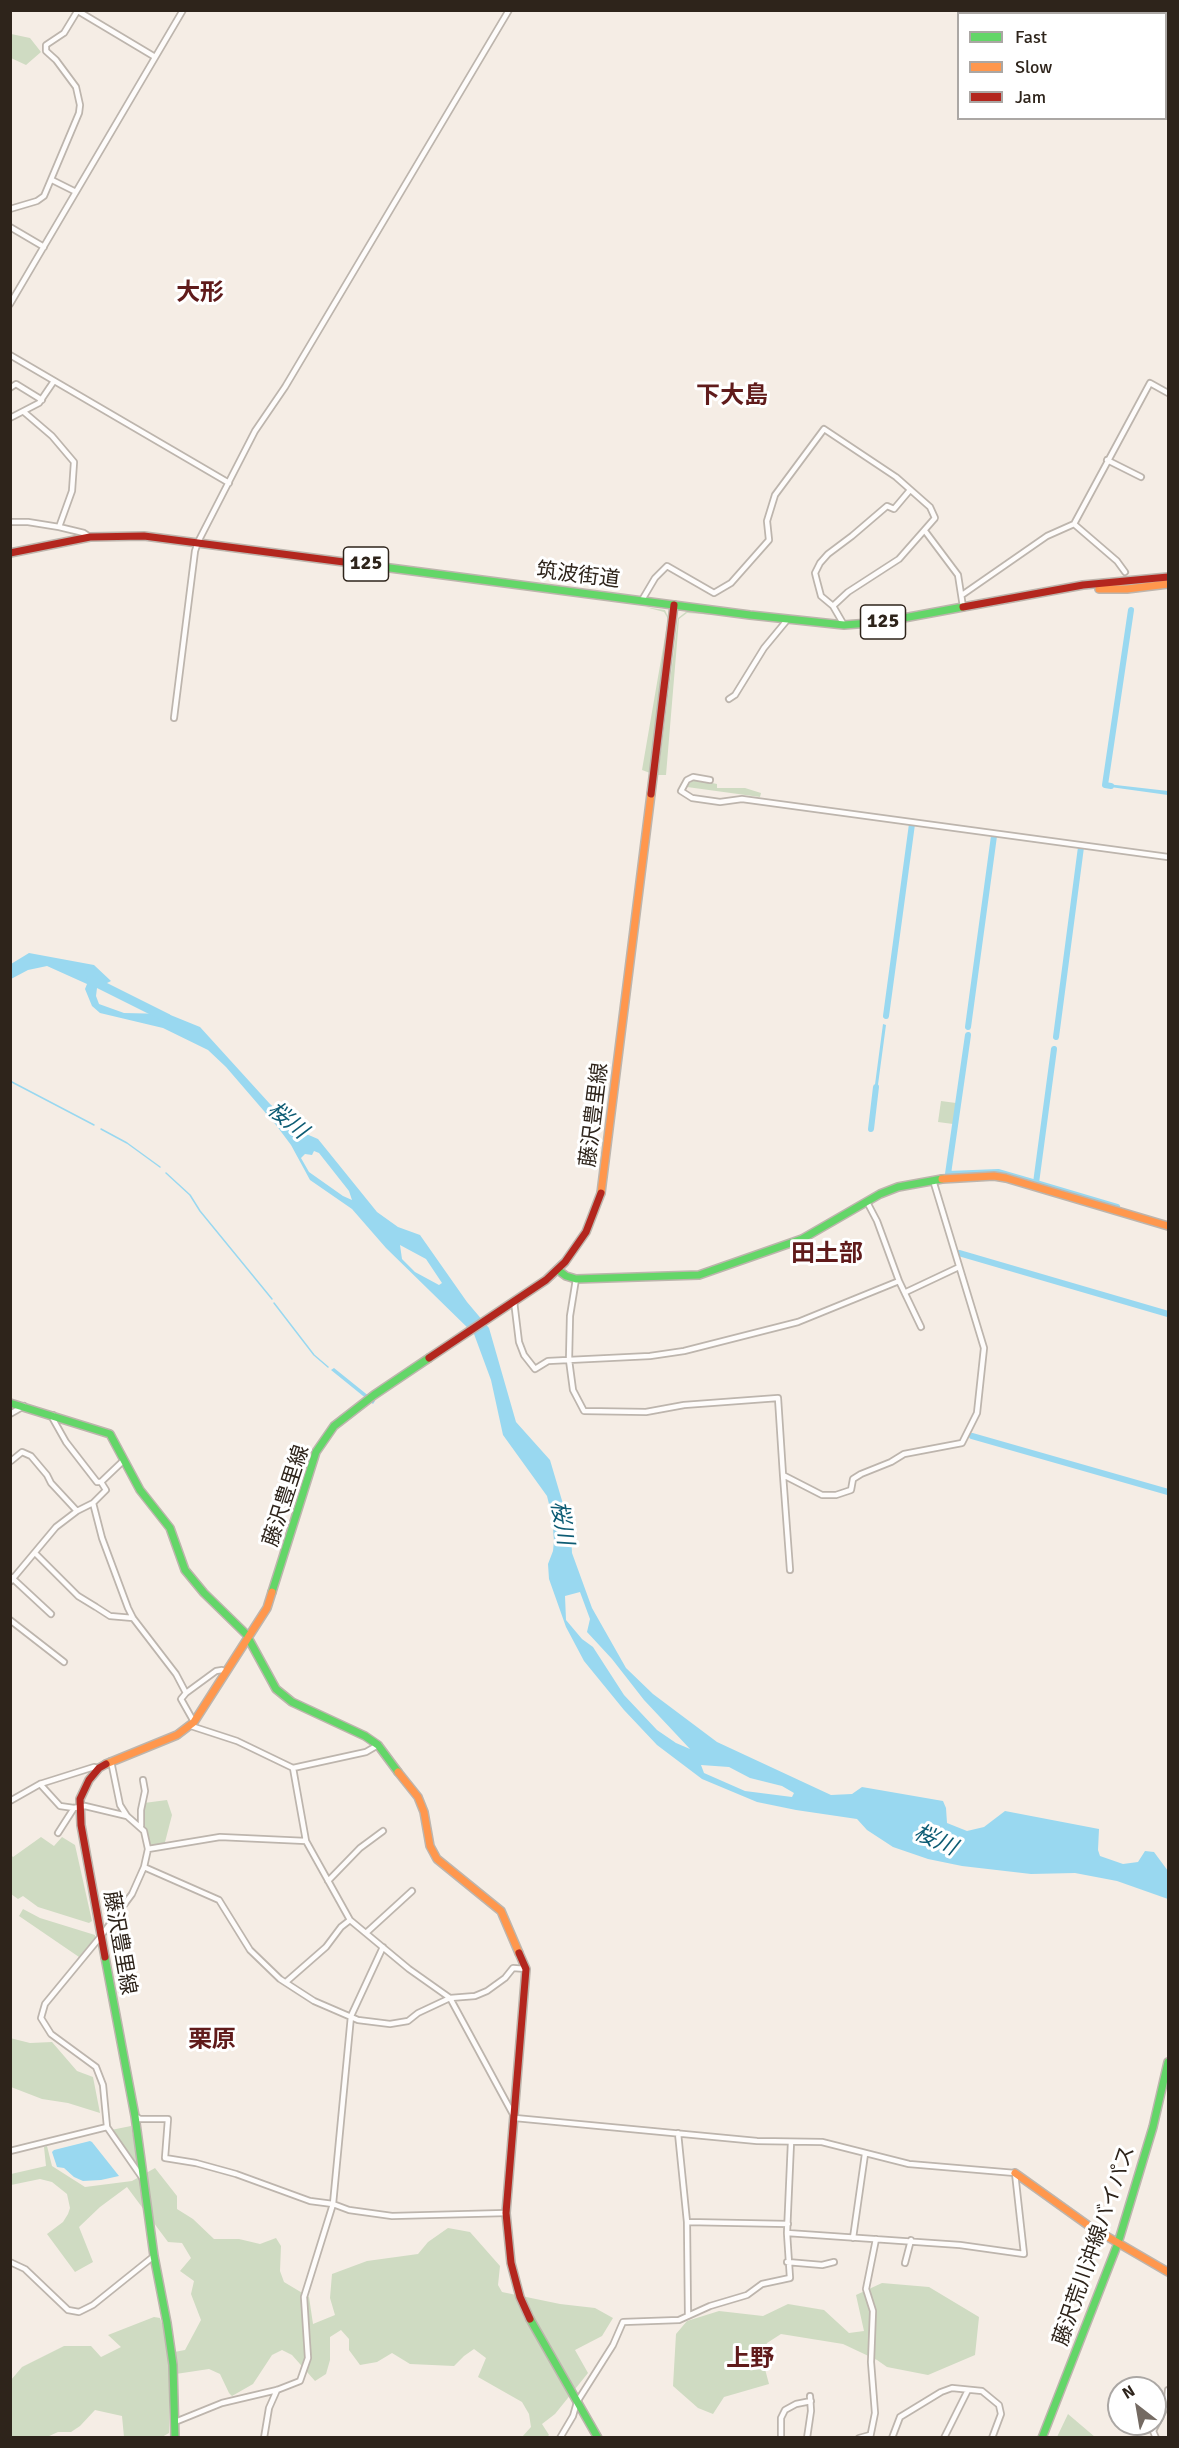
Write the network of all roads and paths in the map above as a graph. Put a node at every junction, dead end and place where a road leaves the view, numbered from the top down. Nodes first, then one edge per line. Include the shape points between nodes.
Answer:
1 (183, 10) edge
2 (508, 10) edge
3 (78, 11) edge
4 (155, 57) junction
5 (52, 180) junction
6 (76, 192) junction
7 (10, 209) edge
8 (10, 227) edge
9 (44, 247) junction
10 (10, 304) edge
11 (10, 355) edge
12 (54, 381) junction
13 (10, 388) edge
14 (1168, 393) edge
15 (42, 400) junction
16 (24, 412) junction
17 (10, 418) edge
18 (1107, 460) junction
19 (1141, 477) dead end
20 (229, 483) junction
21 (910, 490) junction
22 (10, 522) edge
23 (1074, 524) junction
24 (59, 527) junction
25 (925, 531) junction
26 (90, 537) junction
27 (198, 542) junction
28 (10, 553) edge
29 (1125, 572) dead end
30 (1168, 576) edge
31 (1168, 584) edge
32 (1061, 590) junction
33 (962, 595) junction
34 (642, 601) junction
35 (674, 605) junction
36 (833, 606) junction
37 (963, 607) junction
38 (788, 619) junction
39 (844, 625) junction
40 (729, 699) dead end
41 (174, 718) dead end
42 (710, 780) dead end
43 (1168, 856) edge
44 (933, 1180) junction
45 (867, 1202) junction
46 (1168, 1226) edge
47 (959, 1267) junction
48 (558, 1270) junction
49 (576, 1279) junction
50 (899, 1281) junction
51 (906, 1292) junction
52 (512, 1302) junction
53 (921, 1327) dead end
54 (569, 1360) junction
55 (10, 1403) edge
56 (24, 1406) junction
57 (10, 1414) edge
58 (53, 1415) junction
59 (11, 1461) edge
60 (123, 1461) junction
61 (783, 1474) junction
62 (100, 1482) junction
63 (93, 1503) junction
64 (77, 1511) junction
65 (36, 1554) junction
66 (790, 1570) dead end
67 (11, 1579) edge
68 (51, 1614) dead end
69 (133, 1618) junction
70 (10, 1620) edge
71 (249, 1639) junction
72 (64, 1662) dead end
73 (226, 1673) junction
74 (186, 1694) junction
75 (193, 1724) junction
76 (378, 1745) junction
77 (111, 1761) junction
78 (99, 1768) junction
79 (293, 1768) junction
80 (143, 1780) dead end
81 (40, 1784) junction
82 (10, 1800) edge
83 (77, 1807) junction
84 (127, 1816) junction
85 (141, 1826) junction
86 (383, 1831) dead end
87 (58, 1833) dead end
88 (306, 1841) junction
89 (148, 1849) junction
90 (144, 1867) junction
91 (328, 1881) junction
92 (412, 1891) dead end
93 (350, 1920) junction
94 (366, 1933) junction
95 (101, 1936) junction
96 (383, 1947) junction
97 (526, 1969) junction
98 (286, 1982) junction
99 (450, 1998) junction
100 (351, 2016) junction
101 (1168, 2062) edge
102 (135, 2116) junction
103 (515, 2118) junction
104 (107, 2127) junction
105 (678, 2133) junction
106 (791, 2142) junction
107 (10, 2151) edge
108 (864, 2154) junction
109 (1015, 2173) junction
110 (145, 2182) junction
111 (333, 2204) junction
112 (506, 2212) junction
113 (687, 2222) junction
114 (788, 2224) junction
115 (787, 2233) junction
116 (853, 2238) junction
117 (876, 2239) junction
118 (911, 2240) junction
119 (1118, 2243) junction
120 (154, 2256) junction
121 (10, 2262) edge
122 (787, 2262) junction
123 (834, 2262) dead end
124 (905, 2263) dead end
125 (1168, 2272) edge
126 (688, 2316) junction
127 (276, 2390) junction
128 (968, 2390) junction
129 (1168, 2390) edge
130 (577, 2402) junction
131 (175, 2422) junction
132 (870, 2436) edge
133 (174, 2438) edge
134 (264, 2438) edge
135 (560, 2438) edge
136 (598, 2438) edge
137 (781, 2438) edge
138 (807, 2438) edge
139 (859, 2438) edge
140 (892, 2438) edge
141 (944, 2438) edge
142 (992, 2438) edge
143 (1042, 2438) edge
144 (1156, 2438) edge

1 - 4 street
2 - 20 street via 255,431
3 - 4 street
3 - 5 street via 64,33 46,45 46,51 76,87 80,105
4 - 6 street
5 - 6 street
5 - 7 street via 42,199
6 - 9 street
8 - 9 street
9 - 10 street
11 - 12 street
12 - 15 street
12 - 20 street
13 - 15 street via 16,384
14 - 18 street via 1150,383
15 - 16 street
16 - 17 street
16 - 24 street via 74,462 72,491
18 - 19 street
18 - 23 street
20 - 27 street
21 - 25 street via 934,513
21 - 34 street via 824,429 775,495 767,521 769,540 731,583 714,594 667,566
21 - 36 street via 894,508 886,506 820,563 815,573 817,581 822,596
22 - 24 street, 筑波街道
23 - 29 street
23 - 33 street via 1047,536
24 - 26 street, 筑波街道
25 - 33 street via 958,575
25 - 36 street via 899,559
26 - 27 main road, 筑波街道 / 125 via 144,536
26 - 28 main road, 筑波街道 / 125
27 - 34 main road, 筑波街道 / 125
27 - 41 street
30 - 32 main road, 筑波街道 / 125
31 - 32 main road, 筑波街道 / 125
32 - 37 main road, 筑波街道 / 125
33 - 37 street
34 - 35 main road, 筑波街道 / 125
35 - 38 main road, 筑波街道 / 125
35 - 48 main road, 藤沢豊里線 via 602,1192 586,1232
36 - 39 street
37 - 39 main road, 筑波街道 / 125
38 - 39 main road, 筑波街道 / 125
38 - 40 street
42 - 43 street via 693,777 681,791 692,798 720,802 742,800
44 - 45 main road via 898,1187
44 - 46 main road via 994,1176
44 - 47 street
45 - 49 main road via 802,1239 708,1273
45 - 50 street
47 - 51 street
47 - 61 street via 984,1348 977,1413 962,1443 904,1454 861,1474 853,1479 850,1490 836,1495 822,1495
48 - 49 main road
48 - 52 main road, 藤沢豊里線
49 - 54 street
50 - 51 street
50 - 54 street via 798,1322 684,1351
51 - 53 street
52 - 54 street via 519,1342 535,1369 548,1362
52 - 71 main road, 藤沢豊里線 via 340,1420 316,1452 276,1585
54 - 61 street via 573,1390 584,1411 646,1412 778,1398
55 - 56 main road
56 - 57 street
56 - 58 main road
58 - 60 main road via 110,1434
58 - 62 street via 66,1442
59 - 64 street via 22,1452 31,1456
60 - 62 street
60 - 71 main road via 170,1528 190,1576
61 - 66 street
62 - 63 street via 106,1490
63 - 64 street
63 - 69 street
64 - 65 street via 56,1527
65 - 67 street
65 - 69 street via 87,1602 110,1616
67 - 68 street
69 - 74 street via 176,1674
70 - 72 street
71 - 73 main road, 藤沢豊里線
71 - 76 main road via 282,1695
73 - 74 street via 216,1671
73 - 75 main road, 藤沢豊里線
74 - 75 street via 181,1699
75 - 77 main road, 藤沢豊里線 via 166,1740
75 - 79 street
76 - 79 street via 366,1752
76 - 97 main road via 418,1797 437,1859 501,1911
77 - 78 main road, 藤沢豊里線
77 - 84 street via 120,1805
78 - 81 street
78 - 83 main road, 藤沢豊里線
79 - 88 street
80 - 85 street
81 - 82 street
81 - 83 street via 60,1806
83 - 84 street
83 - 87 street
83 - 95 main road, 藤沢豊里線
84 - 85 street
85 - 89 street
86 - 91 street
88 - 89 street via 220,1837
88 - 91 street
89 - 90 street
90 - 95 street via 132,1894
90 - 98 street via 219,1900 250,1950
91 - 93 street
92 - 94 street
93 - 94 street
93 - 98 street
94 - 96 street
95 - 102 main road, 藤沢豊里線
95 - 104 street via 45,2004 42,2018 51,2034 96,2067
96 - 99 street
96 - 100 street
97 - 99 street via 513,1968 505,1978 475,1996
97 - 103 main road
98 - 100 street via 314,2001
99 - 100 street via 408,2021 371,2023
99 - 103 street
100 - 111 street
101 - 119 main road, 藤沢荒川沖線バイパス
102 - 110 main road, 藤沢豊里線
102 - 111 street via 168,2119 165,2158 196,2163 310,2201
103 - 105 street
103 - 112 main road
104 - 107 street
104 - 110 street
105 - 106 street
105 - 113 street
106 - 108 street via 822,2142
106 - 114 street
108 - 109 street via 909,2164
108 - 116 street
109 - 118 street via 1023,2254
109 - 119 main road
110 - 120 main road, 藤沢豊里線
111 - 112 street via 392,2216
111 - 127 street via 304,2297 308,2358 300,2381
112 - 130 main road via 508,2244 520,2297
113 - 114 street
113 - 126 street
114 - 115 street
115 - 116 street
115 - 122 street
116 - 117 street
117 - 118 street
117 - 132 street via 866,2289 873,2312 875,2413
118 - 124 street
119 - 125 main road
119 - 143 main road, 藤沢荒川沖線バイパス
120 - 121 street via 79,2312 68,2310 25,2269
120 - 131 main road, 藤沢豊里線 via 173,2366
122 - 123 street
122 - 126 street via 790,2278 762,2284 747,2295
126 - 130 street via 668,2322 623,2322 614,2345
127 - 131 street via 222,2403
127 - 134 street
128 - 140 street via 952,2388 940,2392 900,2417
128 - 141 street
128 - 142 street via 982,2391 999,2405 1001,2414
129 - 144 street via 1167,2404 1153,2431
130 - 135 street
130 - 136 main road
131 - 133 main road, 藤沢豊里線
132 - 139 street
137 - 138 street via 785,2410 810,2399

